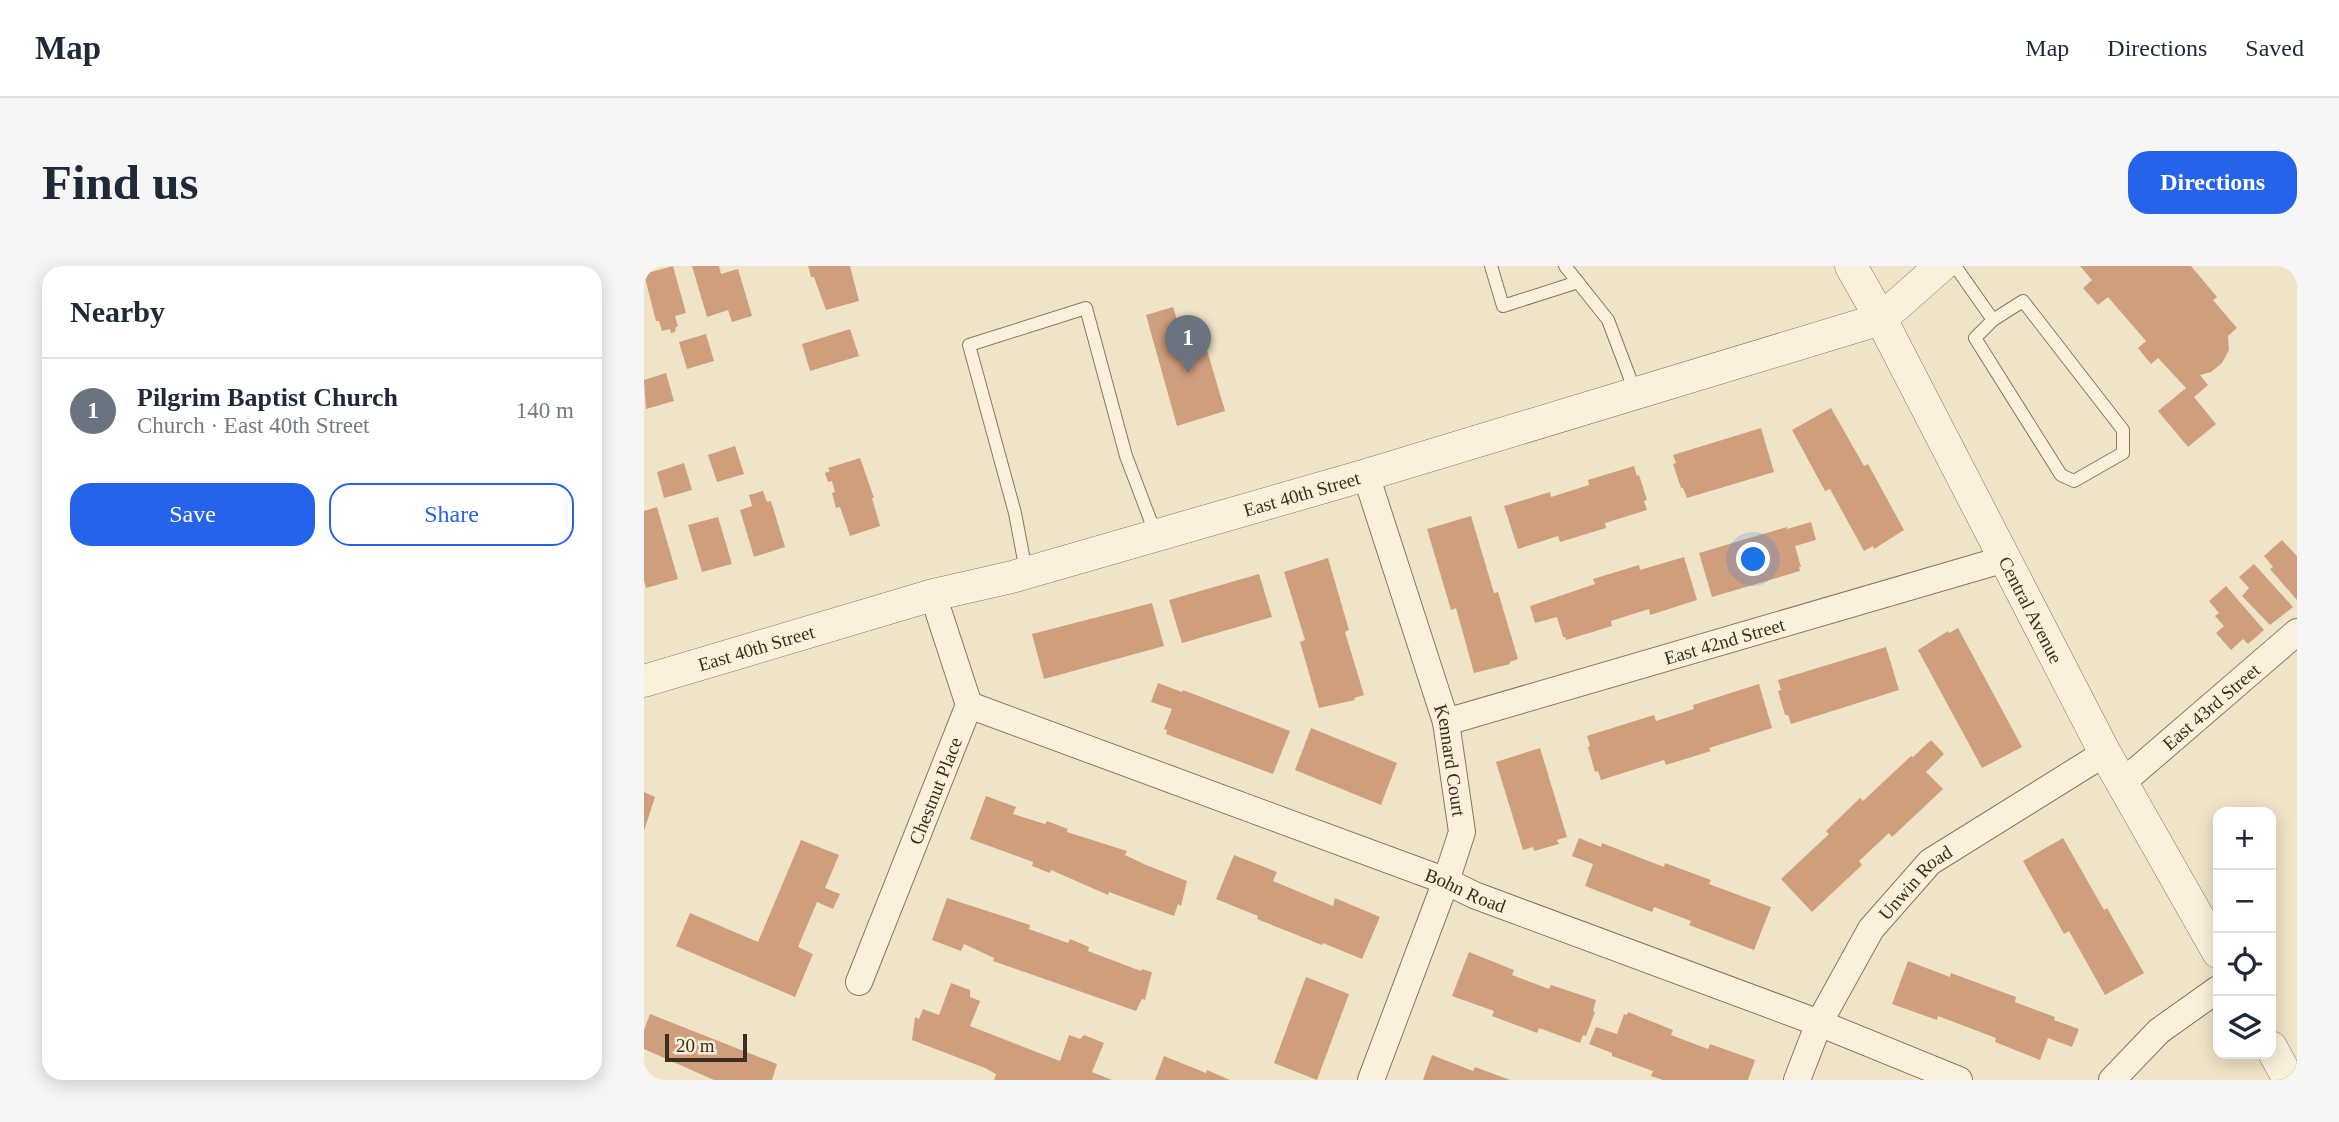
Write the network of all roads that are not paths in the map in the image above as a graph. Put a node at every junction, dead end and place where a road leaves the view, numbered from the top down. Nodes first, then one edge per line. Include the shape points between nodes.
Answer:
1 (1491, 266) edge
2 (1565, 266) edge
3 (1851, 266) edge
4 (1941, 266) edge
5 (1955, 266) edge
6 (1578, 282) junction
7 (1881, 319) junction
8 (1993, 320) junction
9 (1636, 394) junction
10 (1366, 475) junction
11 (1156, 536) junction
12 (2005, 559) junction
13 (1027, 573) junction
14 (933, 595) junction
15 (2297, 632) edge
16 (644, 681) edge
17 (969, 705) junction
18 (1446, 722) junction
19 (2105, 753) junction
20 (2123, 782) junction
21 (1446, 881) junction
22 (2213, 943) edge
23 (859, 982) dead end
24 (2213, 993) edge
25 (1819, 1023) junction
26 (2276, 1054) edge
27 (2291, 1074) edge
28 (1371, 1080) edge
29 (1797, 1080) edge
30 (1959, 1080) edge
31 (2112, 1080) edge

1 - 6 lane via 1503,306
2 - 6 lane
3 - 7 street, Central Avenue
4 - 7 street, East 40th Street
5 - 8 lane
6 - 9 lane via 1608,320
7 - 9 street, East 40th Street
7 - 12 street, Central Avenue
8 - 8 lane via 2023,300 2123,430 2123,453 2074,481 2061,475 1975,338
9 - 10 street, East 40th Street
10 - 11 street, East 40th Street
10 - 18 street, Kennard Court
11 - 13 street, East 40th Street
11 - 13 lane via 1126,456 1086,308 969,345
12 - 18 street, East 42nd Street
12 - 19 street, Central Avenue
13 - 14 street, East 40th Street
14 - 16 street, East 40th Street
14 - 17 street
15 - 20 street, East 43rd Street
17 - 21 street, Bohn Road
17 - 23 street, Chestnut Place
18 - 21 street, Kennard Court via 1462,832
19 - 20 street, Central Avenue
19 - 25 street, Unwin Road via 1930,862 1871,929
20 - 22 street, Central Avenue
21 - 25 street, Bohn Road
21 - 28 street, Kennard Court
24 - 31 street via 2159,1031
25 - 29 street, Unwin Road
25 - 30 street, Bohn Road
26 - 27 street

